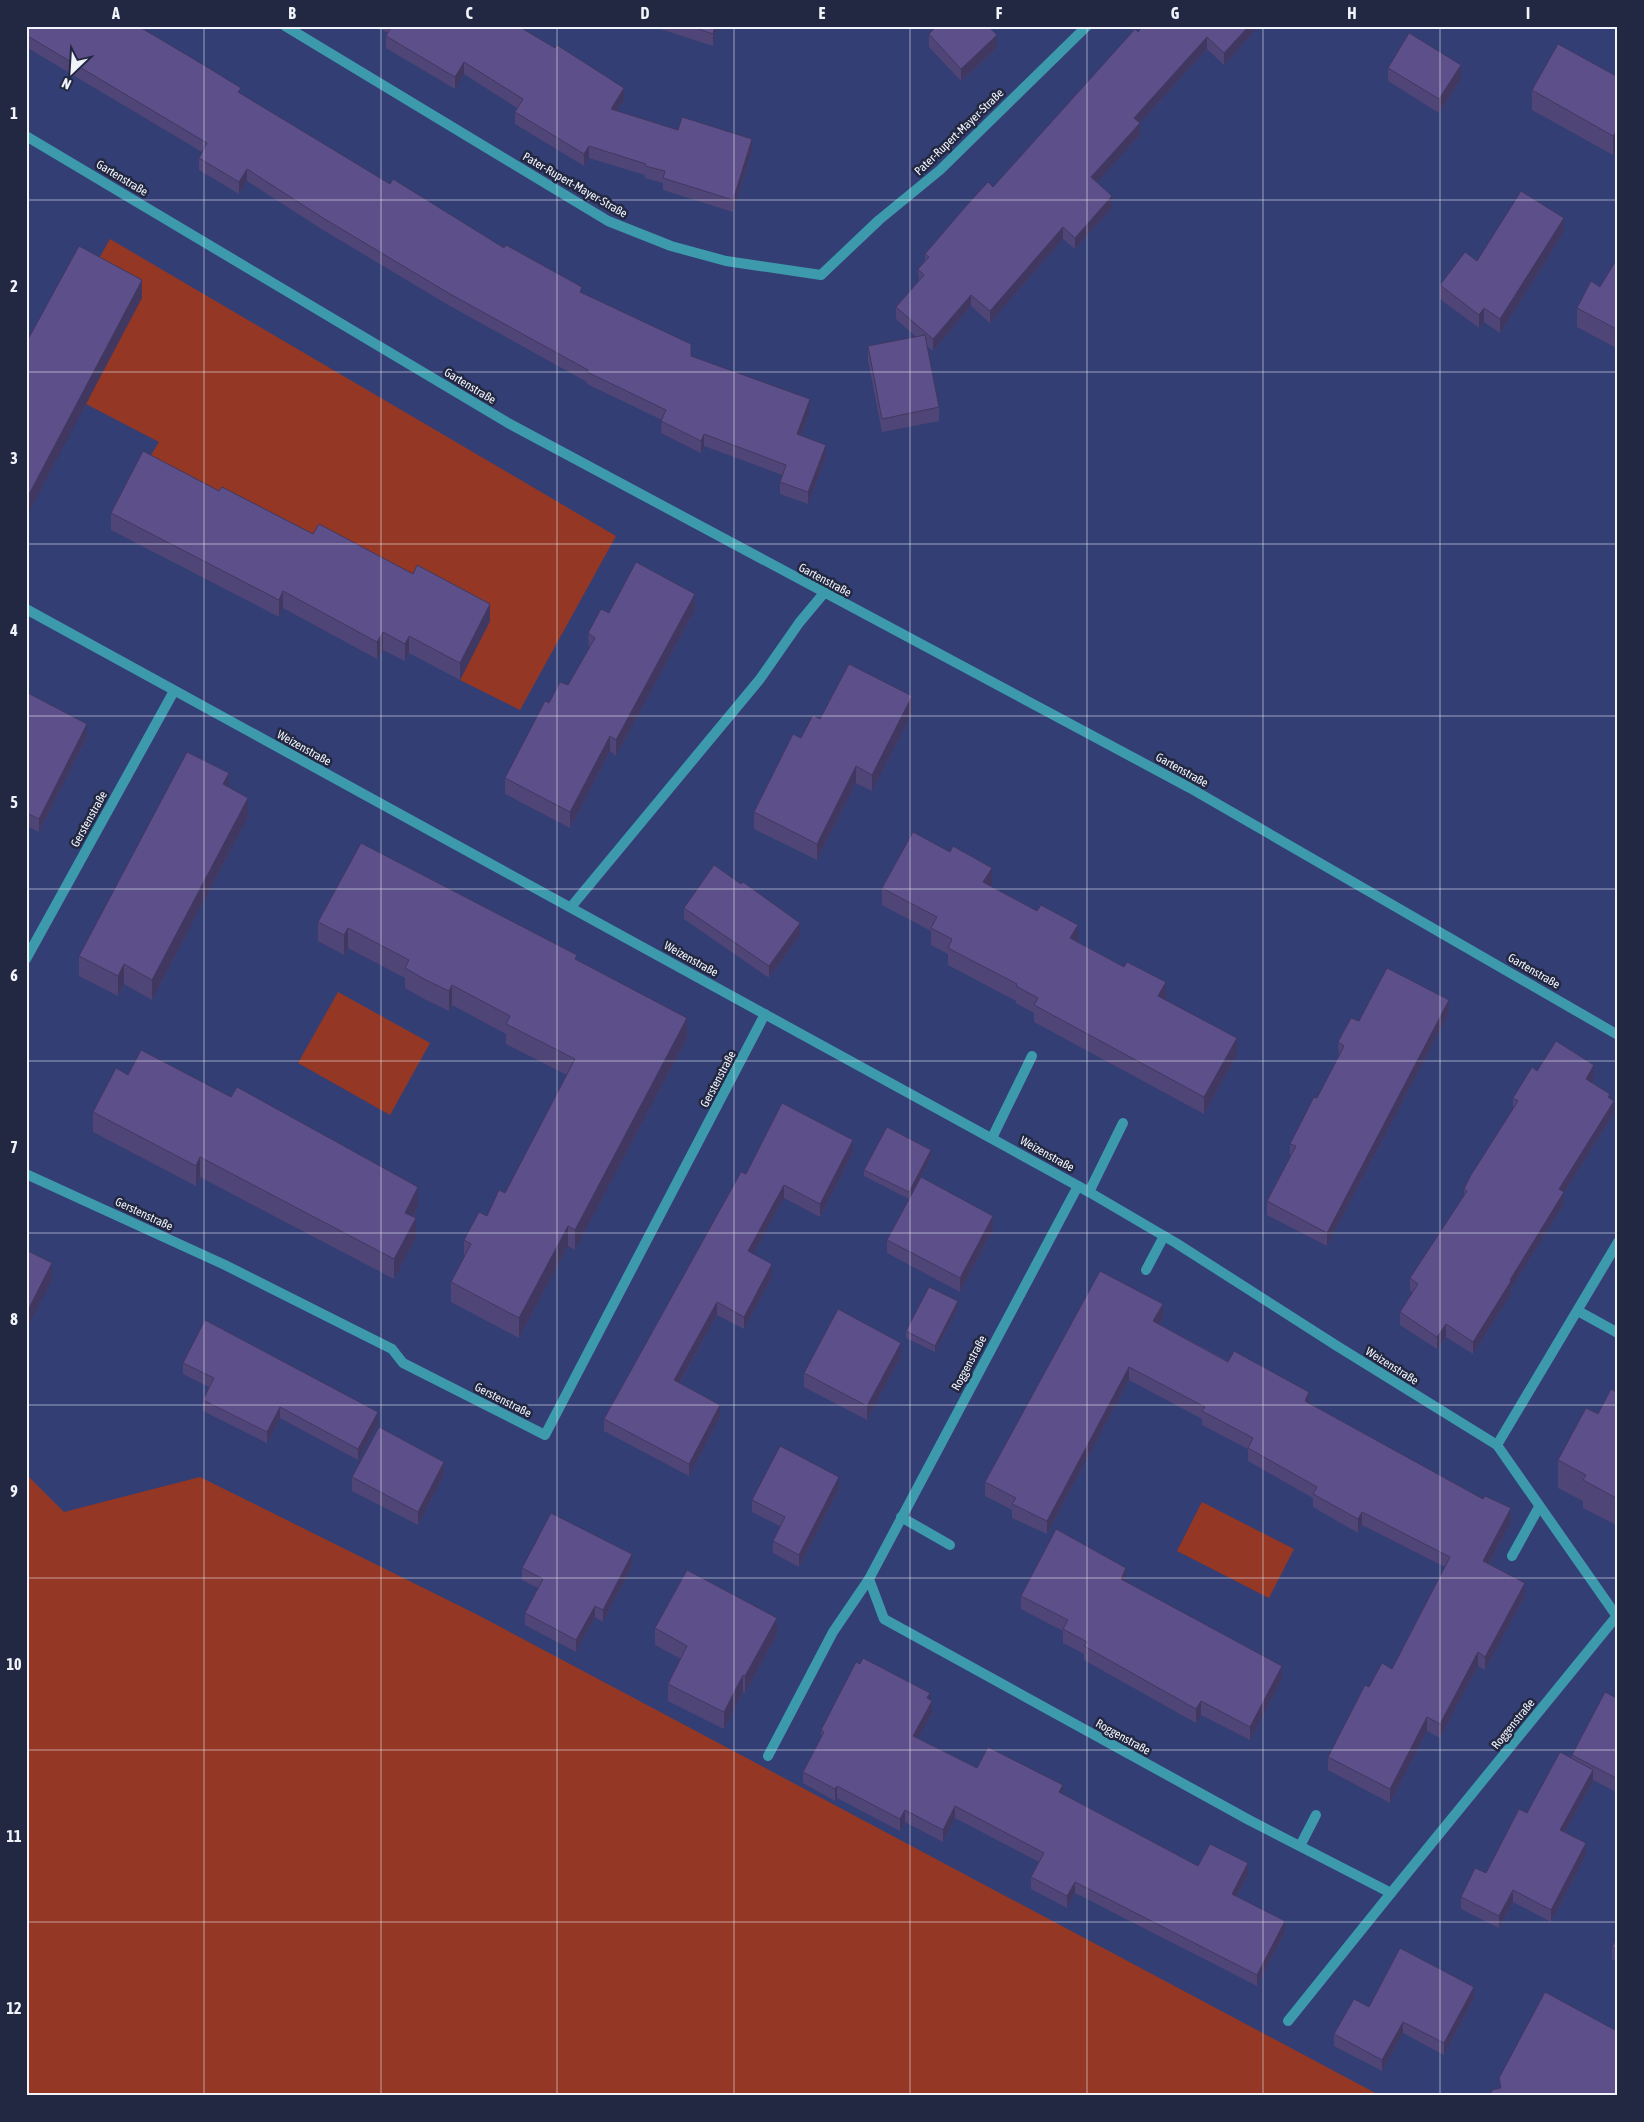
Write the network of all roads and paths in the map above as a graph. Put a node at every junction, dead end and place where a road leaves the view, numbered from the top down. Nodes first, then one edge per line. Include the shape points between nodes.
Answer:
1 (285, 26) edge
2 (1087, 26) edge
3 (26, 136) edge
4 (824, 593) junction
5 (26, 609) edge
6 (174, 691) junction
7 (571, 907) junction
8 (26, 959) edge
9 (766, 1014) junction
10 (1618, 1035) edge
11 (1032, 1056) dead end
12 (1123, 1122) dead end
13 (992, 1138) junction
14 (26, 1174) edge
15 (1078, 1186) junction
16 (1089, 1192) junction
17 (1164, 1236) junction
18 (1618, 1242) edge
19 (1146, 1270) dead end
20 (1578, 1311) junction
21 (1618, 1333) edge
22 (1497, 1445) junction
23 (1539, 1507) junction
24 (901, 1517) junction
25 (950, 1545) dead end
26 (1512, 1556) dead end
27 (869, 1579) junction
28 (1617, 1618) edge
29 (768, 1756) dead end
30 (1316, 1815) dead end
31 (1300, 1846) junction
32 (1391, 1893) junction
33 (1288, 2021) dead end

1 - 2 street, Pater-Rupert-Mayer-Straße via 608,220 671,246 726,261 822,274 879,220 940,170
3 - 4 street, Gartenstraße via 508,423
4 - 7 street via 760,679
4 - 10 street, Gartenstraße via 1190,788
5 - 6 street, Weizenstraße
6 - 7 street, Weizenstraße
6 - 8 street, Gerstenstraße
7 - 9 street, Weizenstraße
9 - 13 street, Weizenstraße
9 - 14 street, Gerstenstraße via 545,1435 403,1363 392,1349 247,1276
11 - 13 street
12 - 16 street
13 - 15 street, Weizenstraße
15 - 16 street, Weizenstraße
15 - 24 street, Roggenstraße
16 - 17 street, Weizenstraße
17 - 19 street
17 - 22 street, Weizenstraße
18 - 20 street
20 - 21 street
20 - 22 street
22 - 23 street, Weizenstraße
23 - 26 street
23 - 28 street, Weizenstraße
24 - 25 street
24 - 27 street, Roggenstraße
27 - 29 street, Roggenstraße via 833,1632
27 - 31 street, Roggenstraße via 884,1619
28 - 32 street, Roggenstraße
30 - 31 street
31 - 32 street, Roggenstraße
32 - 33 street, Roggenstraße

